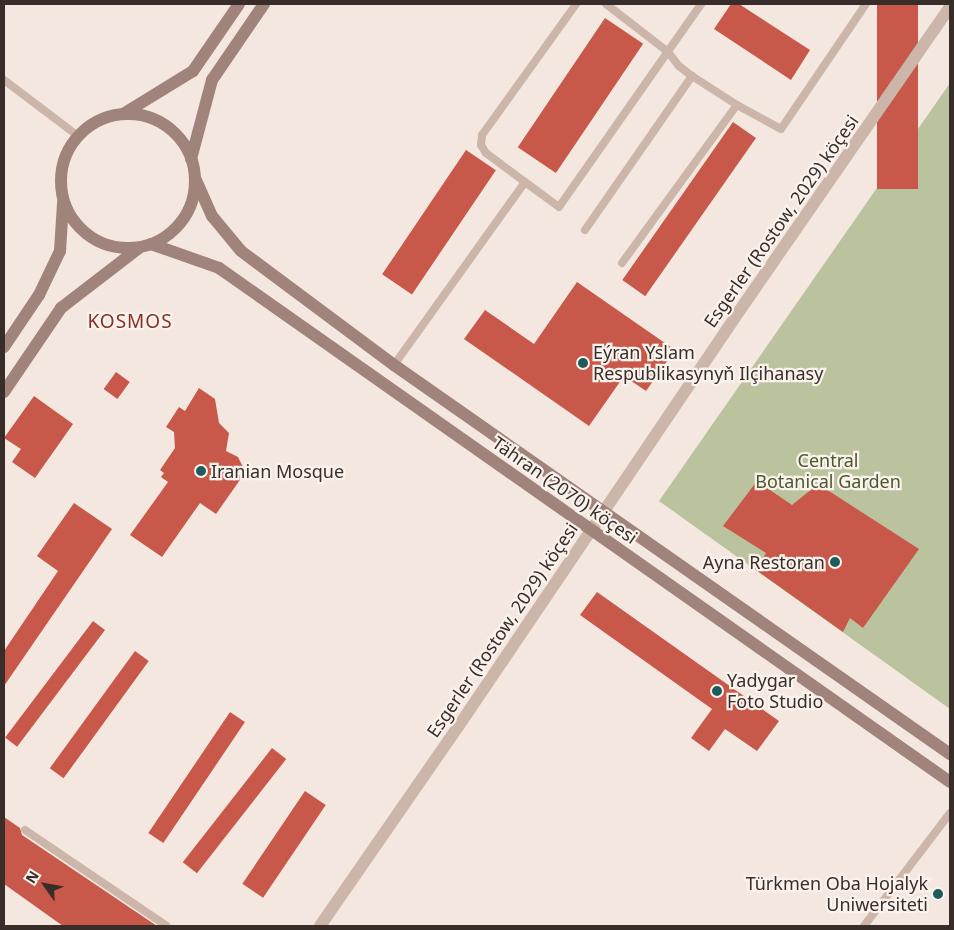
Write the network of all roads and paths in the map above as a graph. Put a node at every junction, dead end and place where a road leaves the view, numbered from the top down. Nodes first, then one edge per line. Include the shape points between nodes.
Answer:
1 (239, 4) edge
2 (264, 4) edge
3 (576, 4) edge
4 (606, 4) edge
5 (701, 4) edge
6 (866, 4) edge
7 (950, 7) edge
8 (668, 52) junction
9 (692, 76) junction
10 (4, 80) edge
11 (737, 105) junction
12 (122, 114) junction
13 (78, 136) junction
14 (191, 159) junction
15 (195, 178) junction
16 (525, 182) junction
17 (63, 198) junction
18 (584, 230) dead end
19 (146, 246) junction
20 (622, 263) dead end
21 (4, 347) edge
22 (394, 364) junction
23 (4, 392) edge
24 (603, 512) junction
25 (591, 529) junction
26 (950, 754) edge
27 (950, 782) edge
28 (950, 813) edge
29 (25, 830) dead end
30 (167, 926) edge
31 (320, 926) edge
32 (864, 926) edge

1 - 12 street via 193,71
2 - 14 street via 212,80
3 - 16 lane via 482,136 481,145 486,153
4 - 8 lane
5 - 8 lane
6 - 11 lane via 783,127 777,128
7 - 24 street, Esgerler (Rostow, 2029) köçesi
8 - 9 lane
8 - 16 lane via 559,207
9 - 11 lane
9 - 18 lane
10 - 13 lane
11 - 20 lane
12 - 13 street via 98,121
12 - 14 street via 135,114 159,122 178,137
13 - 17 street via 64,159 61,172
14 - 15 street
15 - 19 street via 192,202 180,223 162,239
15 - 22 street, Tähran (2070) köçesi via 212,216 241,251
16 - 22 lane
17 - 19 street via 73,221 91,238 115,247
17 - 21 street via 60,251 39,295
19 - 23 street via 61,308
19 - 25 street, Tähran (2070) köçesi via 219,268
22 - 24 street, Tähran (2070) köçesi
24 - 25 street, Esgerler (Rostow, 2029) köçesi
24 - 26 street, Tähran (2070) köçesi
25 - 27 street, Tähran (2070) köçesi
25 - 31 street, Esgerler (Rostow, 2029) köçesi
28 - 32 lane
29 - 30 lane

